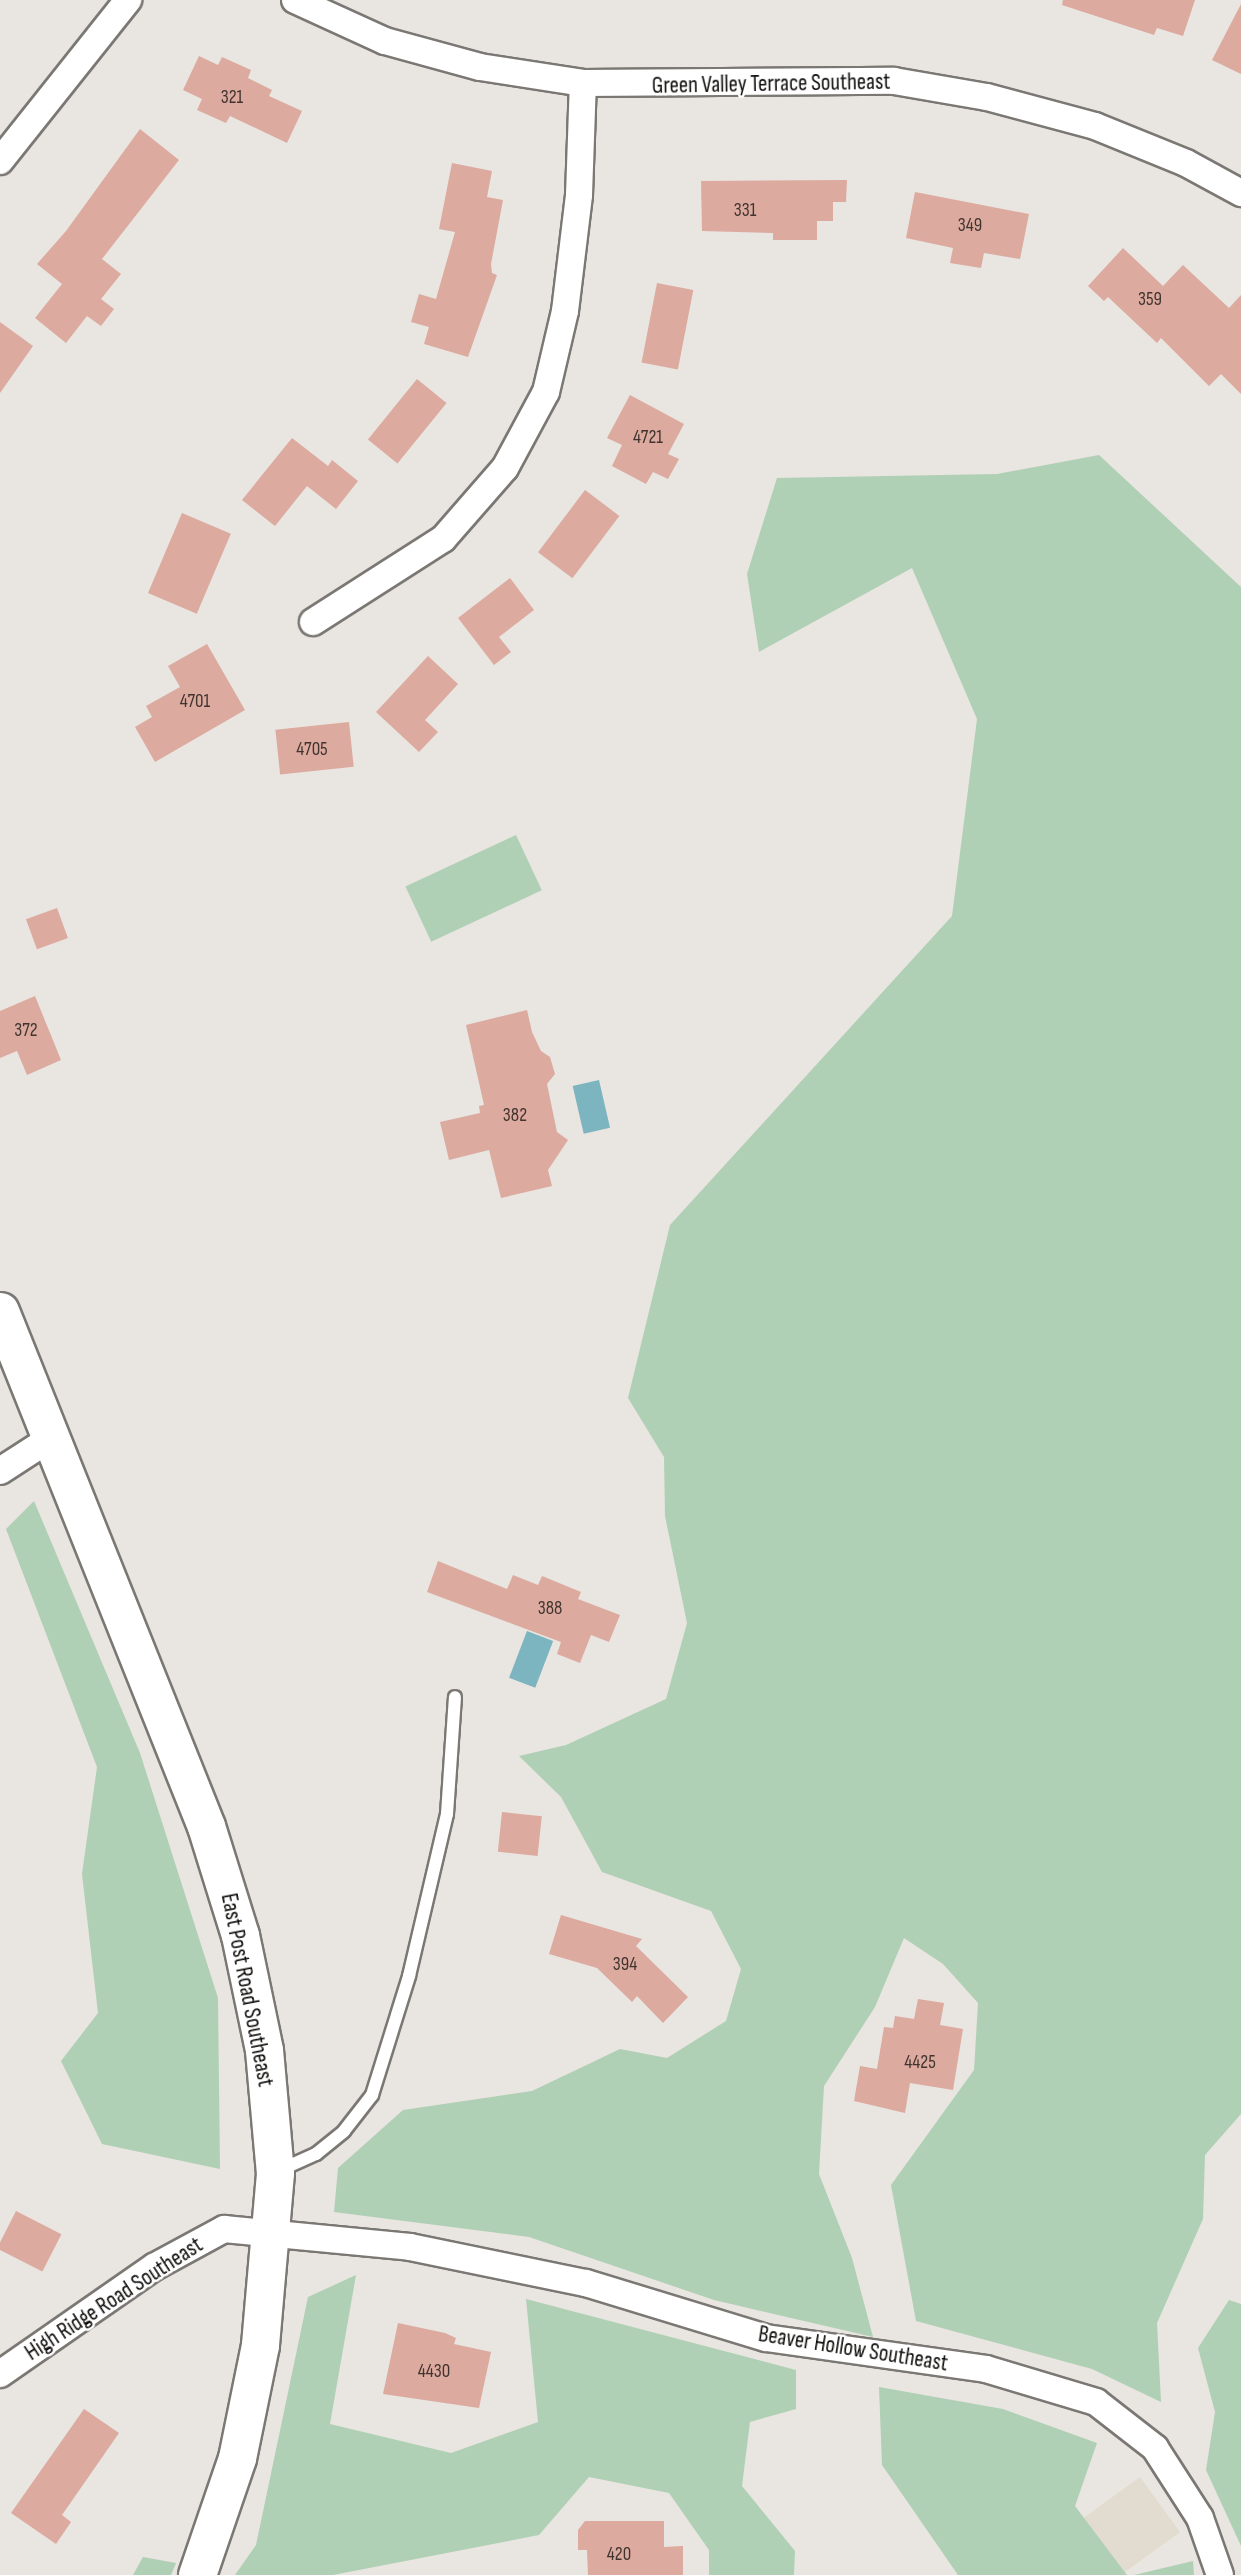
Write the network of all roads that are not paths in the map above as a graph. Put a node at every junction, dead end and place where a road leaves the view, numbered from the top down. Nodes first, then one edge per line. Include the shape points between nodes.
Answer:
1 (128, 0) edge
2 (295, 0) edge
3 (583, 83) junction
4 (0, 161) edge
5 (1241, 193) edge
6 (313, 622) dead end
7 (0, 1311) edge
8 (51, 1438) junction
9 (0, 1471) edge
10 (455, 1697) dead end
11 (275, 2173) junction
12 (271, 2236) junction
13 (0, 2374) edge
14 (197, 2575) edge
15 (1220, 2575) edge

1 - 4 street
2 - 3 street, Green Valley Terrace Southeast via 385,41 480,67
3 - 5 street, Green Valley Terrace Southeast via 894,81 920,85 1095,125 1186,163
3 - 6 street via 579,194 565,311 546,392 505,468 443,539
7 - 8 main road, East Post Road Southeast
8 - 9 street
8 - 11 main road, East Post Road Southeast via 225,1880 264,2050
10 - 11 lane via 447,1814 410,1976 372,2095 344,2131 316,2154
11 - 12 main road, East Post Road Southeast
12 - 13 street, High Ridge Road Southeast via 224,2229 154,2267
12 - 14 main road, East Post Road Southeast via 260,2345 237,2458
12 - 15 street, Beaver Hollow Southeast via 410,2247 586,2284 766,2338 986,2369 1096,2402 1155,2448 1200,2518

